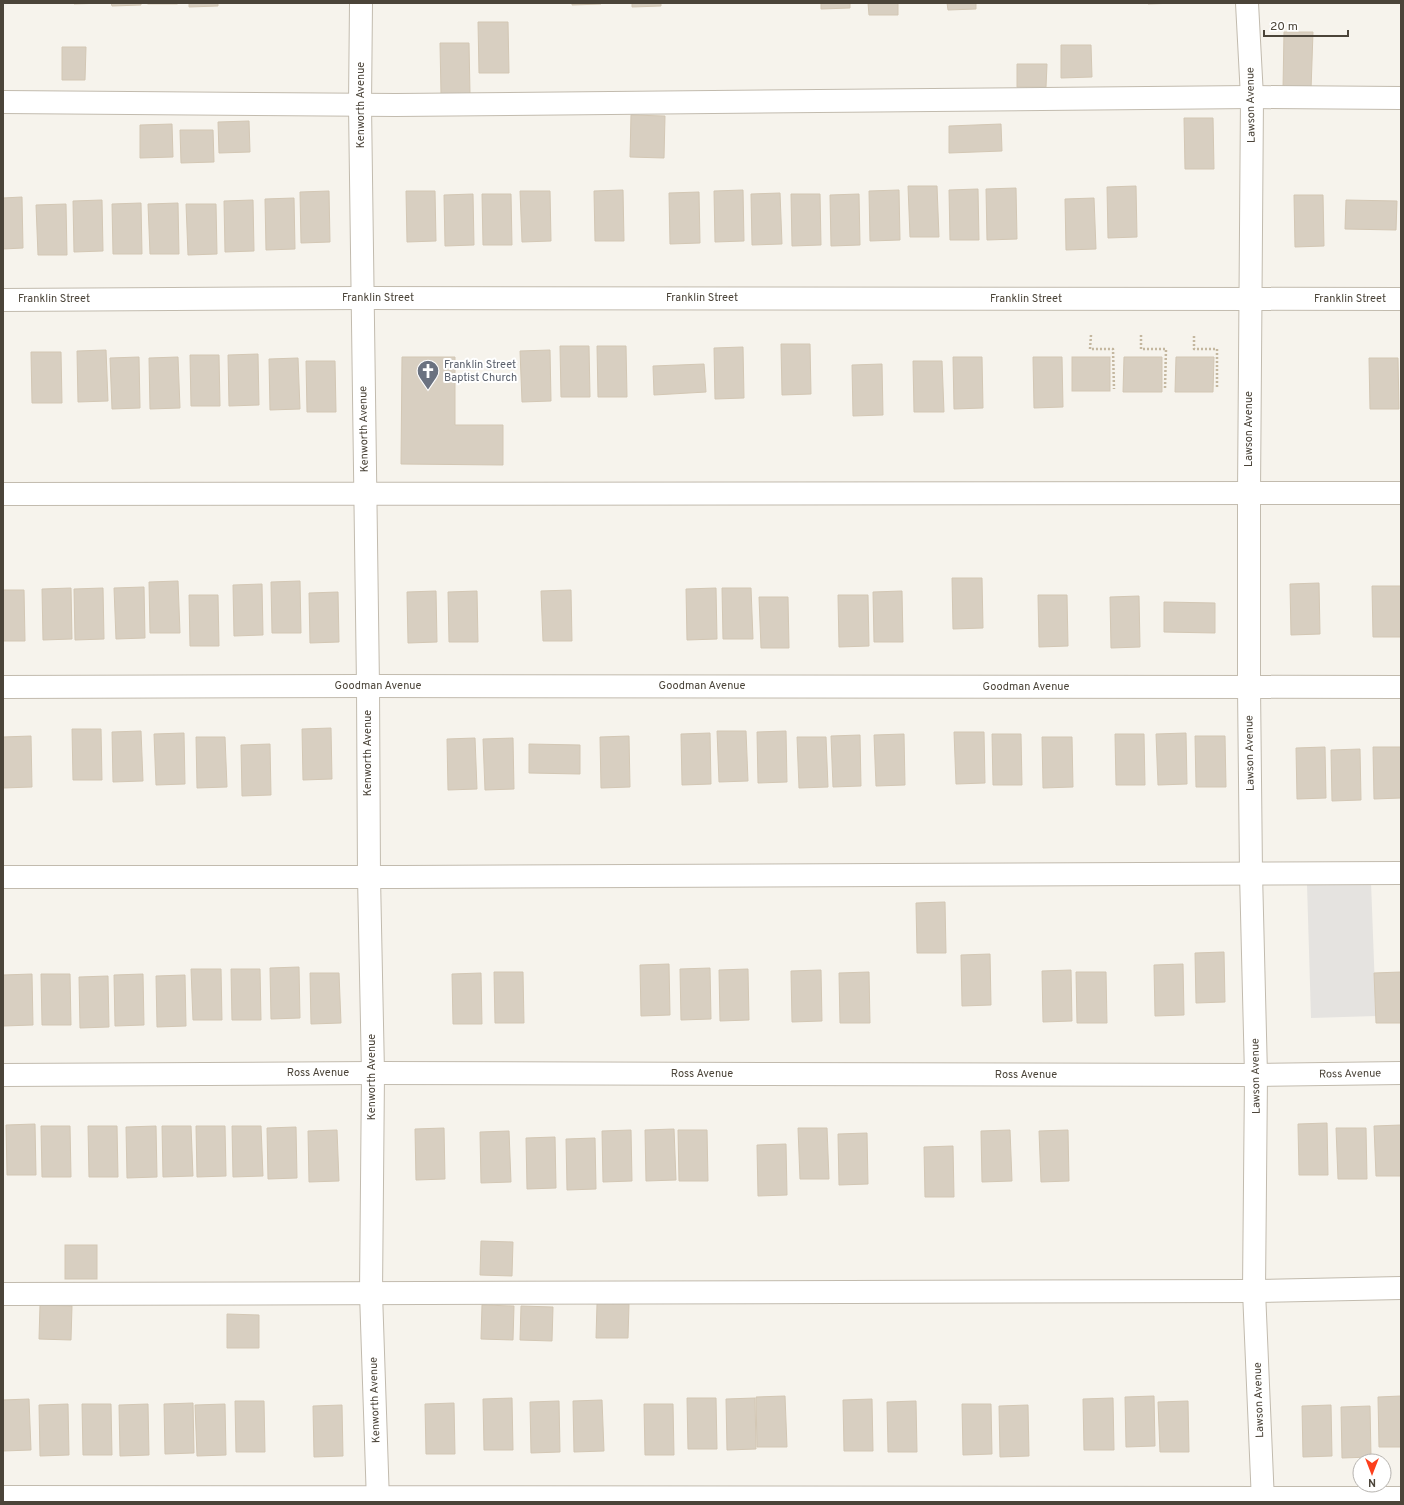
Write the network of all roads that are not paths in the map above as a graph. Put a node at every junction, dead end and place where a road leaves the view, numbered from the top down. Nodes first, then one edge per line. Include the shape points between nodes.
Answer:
1 (361, 3) edge
2 (1247, 3) edge
3 (1252, 97) junction
4 (1401, 98) edge
5 (3, 102) edge
6 (360, 105) junction
7 (363, 298) junction
8 (1250, 299) junction
9 (1401, 299) edge
10 (3, 300) edge
11 (365, 493) junction
12 (1401, 493) edge
13 (3, 494) edge
14 (1249, 494) junction
15 (368, 686) junction
16 (3, 687) edge
17 (1249, 687) junction
18 (1401, 687) edge
19 (1251, 873) junction
20 (1401, 873) edge
21 (3, 877) edge
22 (369, 877) junction
23 (373, 1073) junction
24 (1401, 1073) edge
25 (3, 1075) edge
26 (1256, 1075) junction
27 (1401, 1288) edge
28 (1254, 1291) junction
29 (371, 1292) junction
30 (3, 1294) edge
31 (3, 1497) edge
32 (1401, 1498) edge
33 (378, 1499) edge
34 (1263, 1500) edge

1 - 6 street, Kenworth Avenue
2 - 3 street, Lawson Avenue
3 - 4 street
3 - 6 street
3 - 8 street, Lawson Avenue
5 - 6 street
6 - 7 street, Kenworth Avenue
7 - 8 street, Franklin Street
7 - 10 street, Franklin Street
7 - 11 street, Kenworth Avenue
8 - 9 street, Franklin Street
8 - 14 street, Lawson Avenue
11 - 13 street
11 - 14 street
11 - 15 street, Kenworth Avenue
12 - 14 street
14 - 17 street, Lawson Avenue
15 - 16 street, Goodman Avenue
15 - 17 street, Goodman Avenue
15 - 22 street, Kenworth Avenue
17 - 18 street, Goodman Avenue
17 - 19 street, Lawson Avenue
19 - 20 street
19 - 22 street
19 - 26 street, Lawson Avenue
21 - 22 street
22 - 23 street, Kenworth Avenue
23 - 25 street, Ross Avenue
23 - 26 street, Ross Avenue
23 - 29 street, Kenworth Avenue
24 - 26 street, Ross Avenue
26 - 28 street, Lawson Avenue
27 - 28 street
28 - 29 street
28 - 34 street, Lawson Avenue
29 - 30 street
29 - 33 street, Kenworth Avenue
31 - 33 street
32 - 34 street
33 - 34 street

